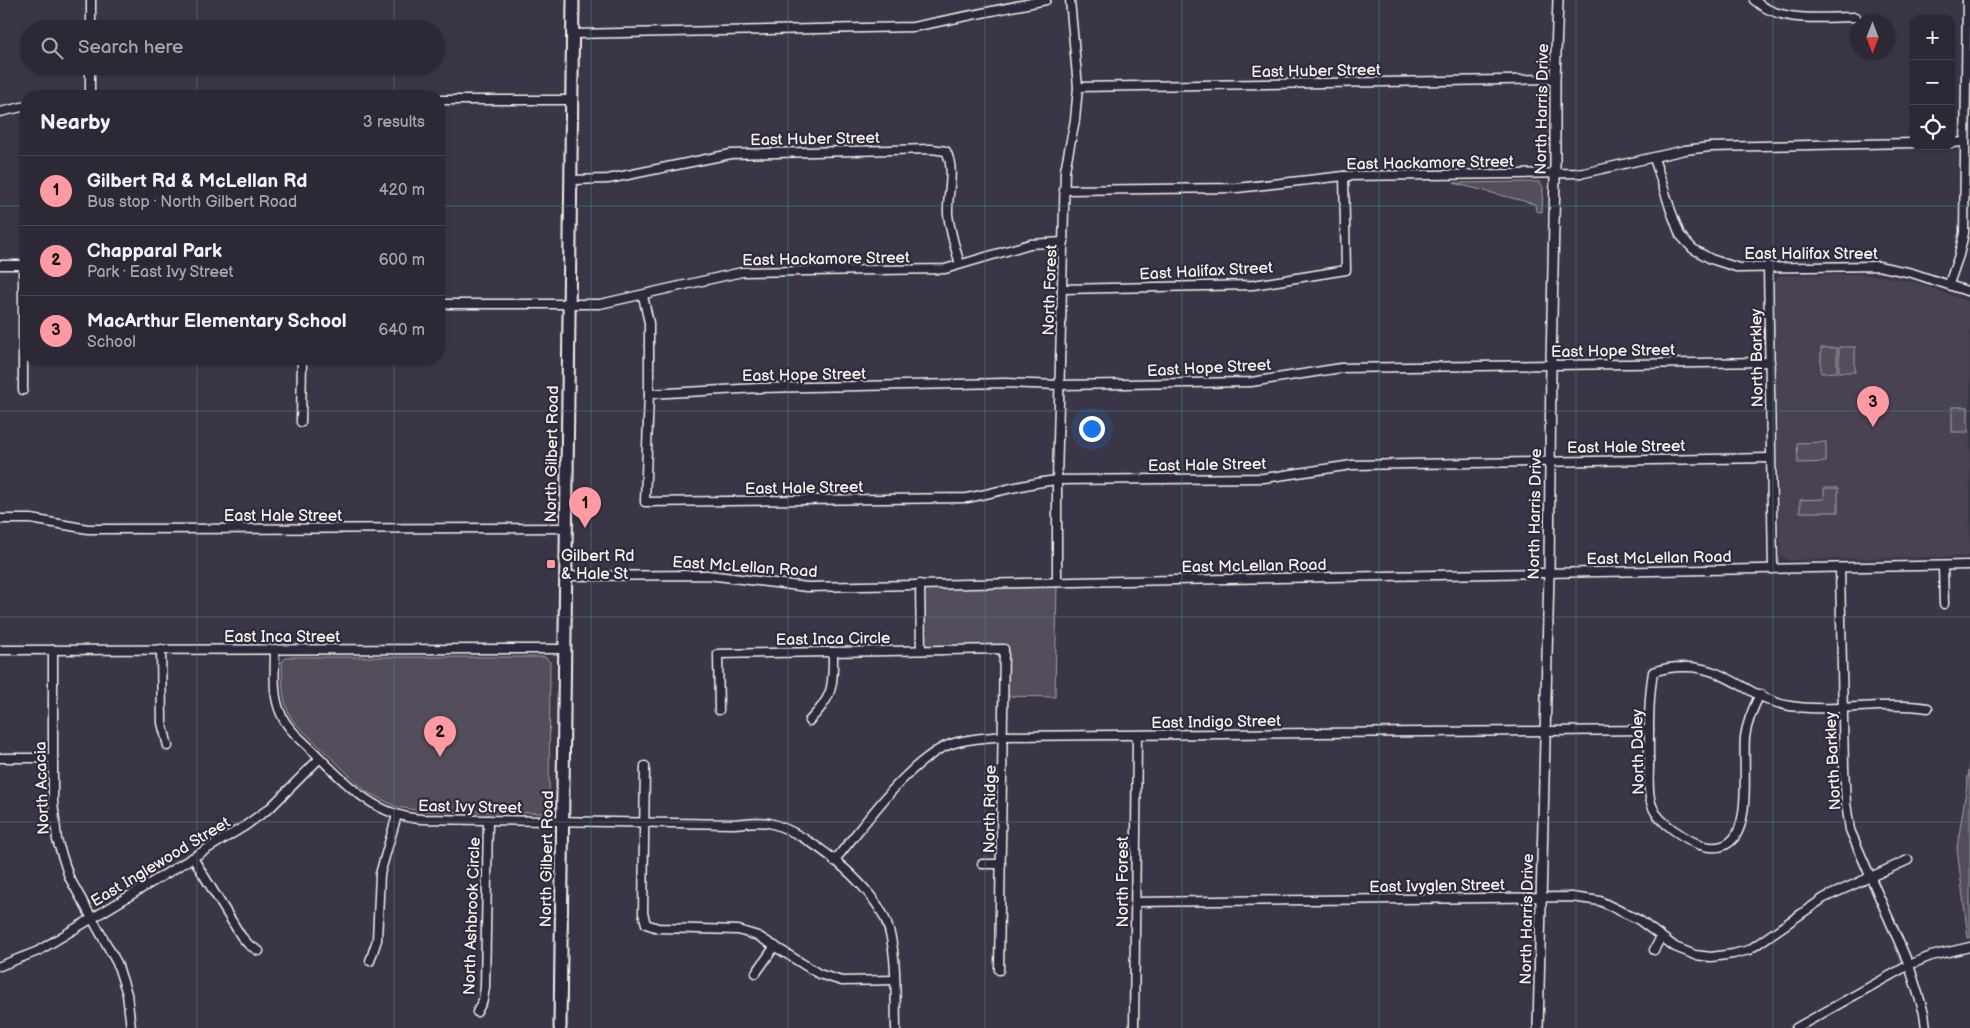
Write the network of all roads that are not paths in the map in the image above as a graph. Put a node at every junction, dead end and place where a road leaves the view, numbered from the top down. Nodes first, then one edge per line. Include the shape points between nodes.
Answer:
1 (91, 0) edge
2 (574, 0) edge
3 (1046, 0) edge
4 (1070, 0) edge
5 (1558, 0) edge
6 (1754, 0) edge
7 (1967, 0) edge
8 (1850, 17) edge
9 (91, 20) edge
10 (573, 34) junction
11 (90, 75) edge
12 (1554, 80) junction
13 (1078, 87) junction
14 (90, 90) edge
15 (445, 100) edge
16 (572, 100) junction
17 (20, 107) edge
18 (0, 112) edge
19 (1955, 142) edge
20 (1964, 142) junction
21 (1910, 143) edge
22 (1654, 158) junction
23 (1555, 174) junction
24 (1344, 176) junction
25 (571, 180) junction
26 (1064, 190) junction
27 (1064, 242) junction
28 (960, 264) junction
29 (0, 265) edge
30 (20, 265) edge
31 (1768, 266) junction
32 (1949, 284) junction
33 (1062, 289) junction
34 (1970, 292) edge
35 (643, 296) junction
36 (445, 304) edge
37 (570, 304) junction
38 (1770, 362) junction
39 (1551, 364) junction
40 (23, 365) edge
41 (302, 365) edge
42 (1060, 385) junction
43 (23, 390) dead end
44 (649, 394) junction
45 (301, 422) dead end
46 (1770, 458) junction
47 (1551, 461) junction
48 (1057, 480) junction
49 (0, 519) edge
50 (567, 528) junction
51 (1943, 566) junction
52 (1970, 566) edge
53 (1840, 568) junction
54 (1774, 569) junction
55 (1549, 573) junction
56 (566, 576) junction
57 (1057, 582) junction
58 (920, 584) junction
59 (1944, 604) dead end
60 (565, 648) junction
61 (161, 649) junction
62 (275, 649) junction
63 (1004, 649) joint
64 (0, 650) edge
65 (52, 650) junction
66 (921, 650) junction
67 (833, 652) junction
68 (1760, 694) junction
69 (1843, 707) junction
70 (1928, 708) dead end
71 (719, 710) dead end
72 (810, 721) dead end
73 (1545, 730) junction
74 (1649, 730) junction
75 (1137, 735) junction
76 (1004, 736) junction
77 (168, 746) dead end
78 (0, 758) edge
79 (53, 758) junction
80 (320, 758) junction
81 (645, 766) dead end
82 (397, 815) junction
83 (488, 820) junction
84 (562, 822) junction
85 (645, 822) junction
86 (193, 858) junction
87 (1908, 860) dead end
88 (834, 861) junction
89 (982, 864) dead end
90 (1002, 864) junction
91 (1871, 876) junction
92 (1542, 897) junction
93 (1136, 902) junction
94 (92, 918) junction
95 (1661, 937) junction
96 (775, 946) junction
97 (1970, 947) edge
98 (259, 950) dead end
99 (1654, 950) dead end
100 (370, 961) dead end
101 (1909, 965) junction
102 (0, 966) edge
103 (999, 970) dead end
104 (756, 973) dead end
105 (895, 980) junction
106 (477, 1012) dead end
107 (1812, 1024) edge
108 (131, 1028) edge
109 (560, 1028) edge
110 (896, 1028) edge
111 (1134, 1028) edge
112 (1538, 1028) edge
113 (1796, 1028) edge
114 (1926, 1028) edge

1 - 9 street
2 - 10 main road, North Gilbert Road
3 - 10 street via 914,27
4 - 13 street, North Forest
5 - 12 street, North Harris Drive
6 - 8 street via 1782,16
7 - 20 street
10 - 16 main road, North Gilbert Road
11 - 14 street
12 - 13 street, East Huber Street
12 - 23 street, North Harris Drive
13 - 26 street, North Forest
15 - 16 street
16 - 25 main road, North Gilbert Road
17 - 18 street
19 - 20 street
20 - 32 street via 1964,234
21 - 22 street, East Hackamore Street via 1710,147
22 - 23 street, East Hackamore Street via 1584,173
22 - 31 street, East Halifax Street via 1680,235 1693,249 1739,268
23 - 24 street, East Hackamore Street
23 - 39 street, North Harris Drive
24 - 26 street, East Hackamore Street via 1237,188
24 - 33 street, East Halifax Street via 1346,270 1253,285
25 - 28 street, East Huber Street via 608,179 731,154 946,151 951,168 948,212
25 - 37 main road, North Gilbert Road
26 - 27 street, North Forest
27 - 28 street, East Hackamore Street via 1030,244
27 - 33 street, North Forest
28 - 35 street, East Hackamore Street via 933,270 742,272
29 - 30 street
31 - 32 street, East Halifax Street via 1878,266 1912,272
31 - 38 street, North Barkley
32 - 34 street, East Halifax Street
33 - 42 street, North Forest
35 - 37 street, East Hackamore Street via 600,304
35 - 44 street via 649,323
36 - 37 street, East Hackamore Street
37 - 50 main road, North Gilbert Road
38 - 39 street, East Hope Street
38 - 46 street, North Barkley
39 - 42 street, East Hope Street via 1341,368 1251,382
39 - 47 street, North Harris Drive
40 - 43 street
41 - 45 street
42 - 44 street, East Hope Street via 1006,383 769,388
42 - 48 street, North Forest
44 - 48 street, East Hale Street via 645,502 967,498 1031,482
46 - 47 street, East Hale Street
46 - 54 street, North Barkley
47 - 48 street, East Hale Street via 1352,464 1264,478
47 - 55 street, North Harris Drive
48 - 57 street, North Forest
49 - 50 street, East Hale Street via 40,520 88,529
50 - 56 main road, North Gilbert Road
51 - 52 street, East McLellan Road
51 - 53 street, East McLellan Road
51 - 59 street
53 - 54 street, East McLellan Road
53 - 69 street, North Barkley
54 - 55 street, East McLellan Road
55 - 57 street, East McLellan Road
55 - 73 street, North Harris Drive
56 - 58 street, East McLellan Road via 708,575 807,587
56 - 60 main road, North Gilbert Road
57 - 58 street, East McLellan Road
58 - 66 street
60 - 62 street, East Inca Street
60 - 84 main road, North Gilbert Road
61 - 62 street, East Inca Street
61 - 65 street, East Inca Street
61 - 77 street via 162,723
62 - 80 street, East Ivy Street via 275,689 280,714
63 - 66 street, East Inca Circle
63 - 76 street, North Ridge
64 - 65 street, East Inca Street
65 - 79 street, North Acacia
66 - 67 street, East Inca Circle
67 - 71 street, East Inca Circle via 718,654
67 - 72 street via 830,695
68 - 69 street via 1789,706
68 - 74 street, North Daley via 1697,666 1664,667 1653,672
68 - 74 street, North Daley via 1745,737 1740,827 1734,838 1722,847 1694,842 1662,822 1653,808 1649,791
69 - 70 street via 1906,704
69 - 91 street, North Barkley via 1850,830
73 - 74 street, East Indigo Street
73 - 75 street, East Indigo Street
73 - 92 street, North Harris Drive
75 - 76 street, East Indigo Street
75 - 93 street, North Forest
76 - 88 street, East Indigo Street via 949,744 924,758 902,778
76 - 90 street, North Ridge
78 - 79 street
79 - 94 street, North Acacia via 53,814 58,846 69,877
80 - 82 street, East Ivy Street via 359,796
80 - 86 street, East Inglewood Street via 271,807
81 - 85 street
82 - 83 street, East Ivy Street via 422,819
82 - 100 street via 380,874 377,940
83 - 84 street, East Ivy Street
83 - 106 street, North Ashbrook Circle via 486,986
84 - 85 street, East Ivy Street
84 - 109 main road, North Gilbert Road
85 - 88 street, East Ivy Street via 767,822 802,836
85 - 96 street via 643,913 646,924 658,928 738,930
86 - 94 street, East Inglewood Street
86 - 98 street via 241,936
87 - 91 street, East Ivyglen Street
88 - 105 street, East Ivy Street via 864,887 878,905 887,923
89 - 90 street
90 - 103 street, North Ridge
91 - 95 street, East Ivyglen Street via 1824,898 1749,950 1711,957 1695,955
91 - 101 street, North Barkley
92 - 93 street, East Ivyglen Street
92 - 95 street, East Ivyglen Street via 1600,901 1639,920
92 - 112 street, North Harris Drive
93 - 111 street, North Forest
94 - 102 street, East Inglewood Street via 38,951
94 - 108 street, North Acacia via 117,963 127,994
95 - 99 street
96 - 104 street
96 - 105 street via 818,974 842,981
97 - 101 street
101 - 107 street
101 - 114 street, North Barkley
105 - 110 street, East Ivy Street
107 - 113 street

